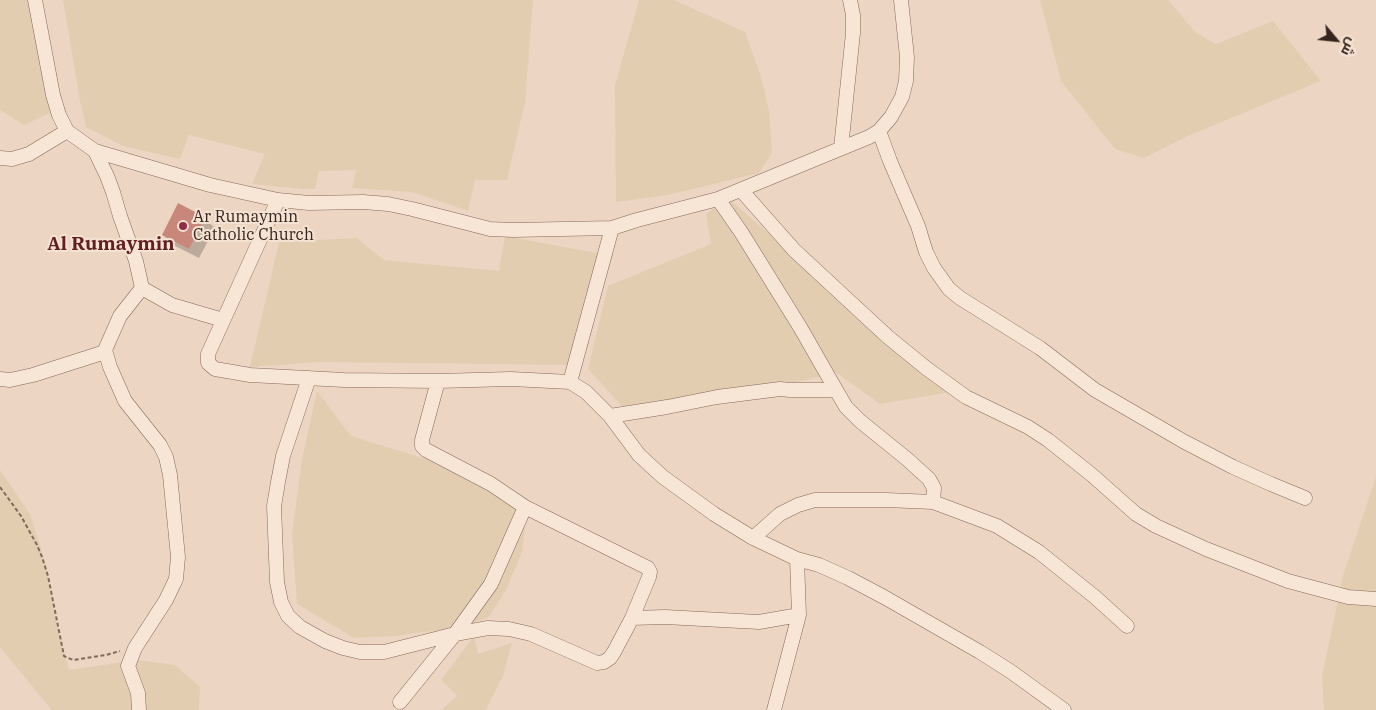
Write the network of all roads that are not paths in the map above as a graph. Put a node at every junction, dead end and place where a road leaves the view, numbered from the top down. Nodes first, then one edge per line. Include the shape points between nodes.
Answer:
1 (35, 0) edge
2 (850, 0) edge
3 (901, 0) edge
4 (67, 130) junction
5 (879, 131) junction
6 (841, 148) junction
7 (95, 151) junction
8 (1, 161) edge
9 (740, 190) junction
10 (718, 198) junction
11 (278, 200) junction
12 (612, 228) junction
13 (142, 288) junction
14 (223, 320) junction
15 (105, 352) junction
16 (309, 378) junction
17 (0, 379) edge
18 (438, 381) junction
19 (570, 382) junction
20 (836, 390) junction
21 (610, 416) junction
22 (1305, 498) dead end
23 (933, 502) junction
24 (525, 507) junction
25 (753, 538) junction
26 (797, 559) junction
27 (1376, 600) edge
28 (799, 615) junction
29 (632, 618) junction
30 (1127, 626) dead end
31 (455, 634) junction
32 (400, 702) dead end
33 (139, 710) edge
34 (774, 710) edge
35 (1064, 710) edge

1 - 4 street via 53,95
2 - 6 street via 853,33
3 - 5 street via 906,81 897,107
4 - 7 street
4 - 8 street via 30,154
5 - 6 street
5 - 22 street via 926,252 949,289 1040,348 1095,390 1233,467
6 - 9 street
7 - 11 street via 210,185
7 - 13 street via 113,192
9 - 10 street
9 - 27 street via 794,250 926,368 966,396 1048,440 1136,514 1206,549 1288,581 1348,597
10 - 12 street
10 - 20 street
11 - 12 street via 388,204 490,229
11 - 14 street
12 - 19 street
13 - 14 street via 172,306
13 - 15 street via 120,316
14 - 16 street via 208,354 208,363 215,369 250,375
15 - 17 street via 33,375
15 - 33 street via 125,401 166,457 175,520 176,579 135,648 128,666 138,693
16 - 18 street
16 - 31 street via 283,456 274,506 277,582 288,616 325,641 360,652 384,652
18 - 19 street via 511,379
18 - 24 street via 422,446
19 - 21 street via 586,392
20 - 21 street via 780,389 717,396
20 - 23 street via 860,421 928,479 934,488
21 - 25 street via 639,455 663,477
23 - 25 street via 815,500 780,514
23 - 30 street via 997,526 1039,552
24 - 29 street via 648,568 649,577
24 - 31 street via 491,584
25 - 26 street
26 - 28 street
26 - 35 street via 848,578 923,619 1002,666
28 - 29 street via 759,622
28 - 34 street
29 - 31 street via 610,658 597,663 531,634 509,629 488,628
31 - 32 street

